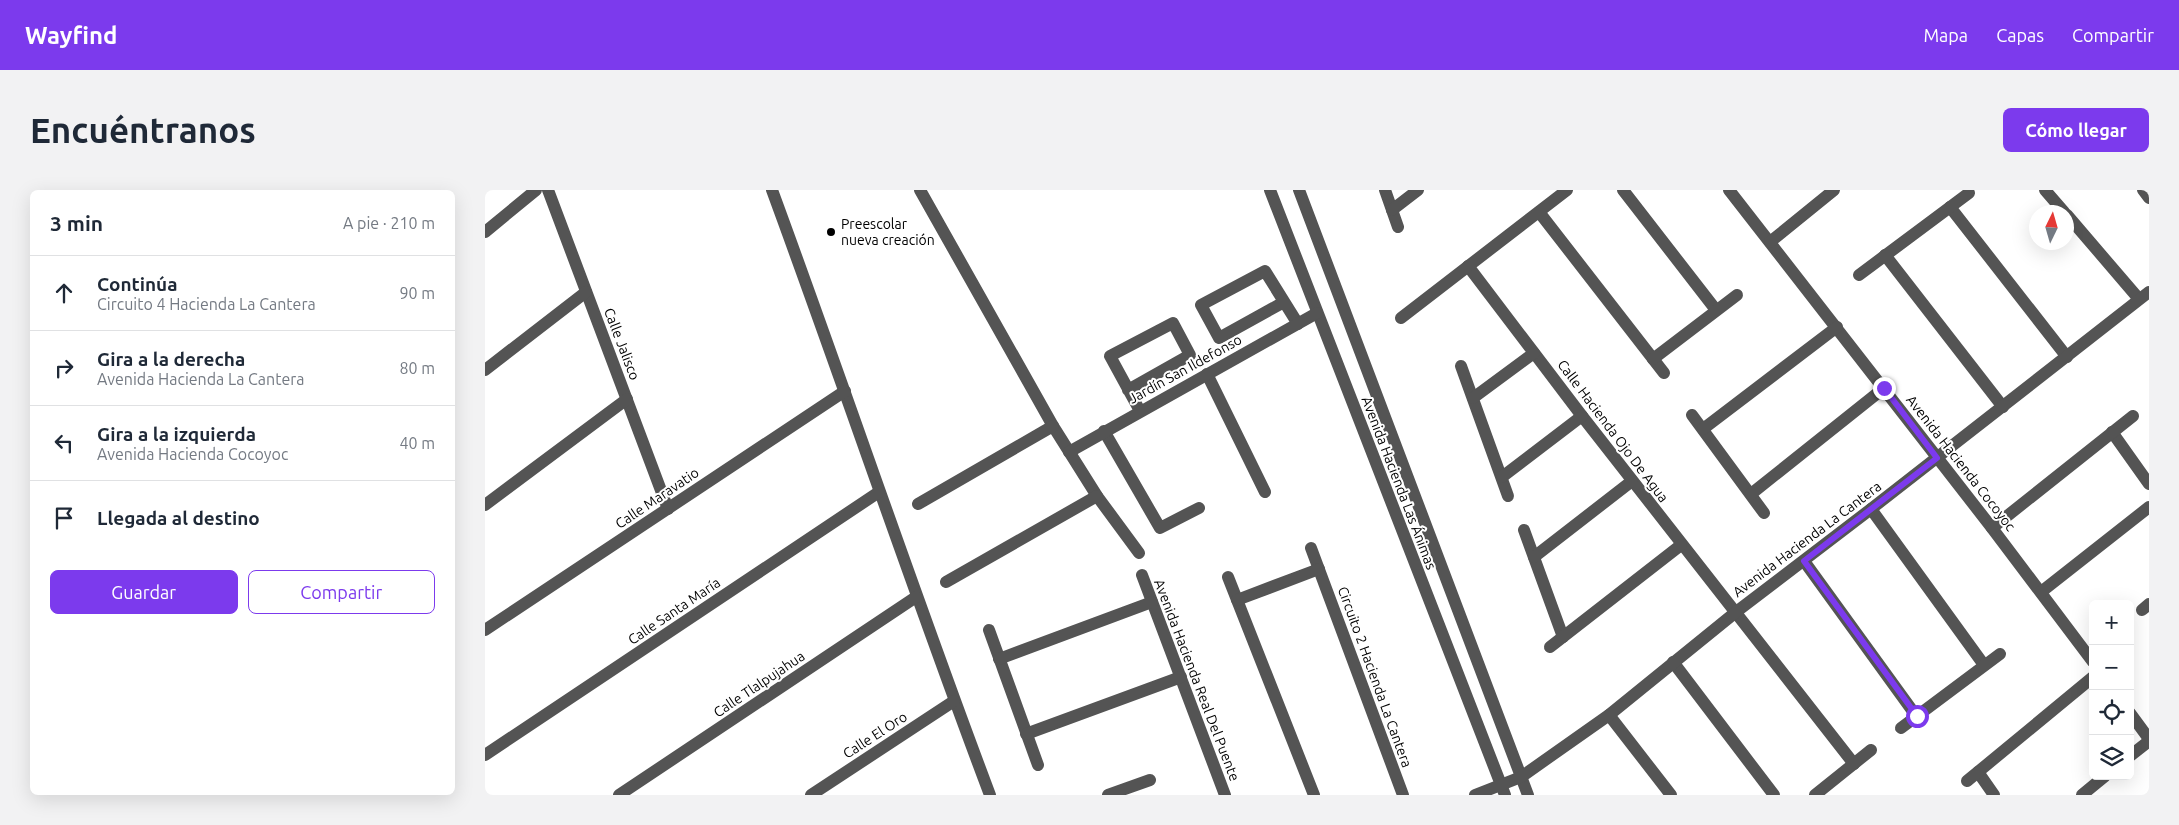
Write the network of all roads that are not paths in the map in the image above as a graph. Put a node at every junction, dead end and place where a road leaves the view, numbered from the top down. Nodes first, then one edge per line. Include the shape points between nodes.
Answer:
1 (536, 190) edge
2 (548, 190) edge
3 (772, 190) edge
4 (920, 190) edge
5 (1270, 190) edge
6 (1299, 190) edge
7 (1385, 190) edge
8 (1418, 190) edge
9 (1567, 190) edge
10 (1623, 190) edge
11 (1729, 190) edge
12 (1834, 190) edge
13 (2045, 190) edge
14 (2143, 190) edge
15 (1969, 193) dead end
16 (2149, 198) edge
17 (2058, 205) edge
18 (1950, 207) junction
19 (1392, 210) junction
20 (1539, 212) junction
21 (2074, 222) edge
22 (1398, 227) dead end
23 (485, 232) edge
24 (1770, 242) junction
25 (1885, 255) junction
26 (1468, 266) junction
27 (1859, 275) dead end
28 (586, 292) junction
29 (1737, 295) dead end
30 (2144, 296) edge
31 (1284, 302) junction
32 (1716, 310) junction
33 (1317, 313) junction
34 (1401, 318) dead end
35 (1298, 324) junction
36 (1837, 327) junction
37 (1534, 353) junction
38 (2067, 357) junction
39 (1653, 359) junction
40 (1461, 366) dead end
41 (485, 370) edge
42 (1664, 373) dead end
43 (1207, 374) junction
44 (1884, 388) junction
45 (1128, 390) junction
46 (845, 391) junction
47 (1473, 398) junction
48 (627, 399) junction
49 (2003, 408) junction
50 (1140, 411) junction
51 (1692, 415) dead end
52 (1582, 416) junction
53 (2133, 416) dead end
54 (1053, 426) junction
55 (1703, 429) junction
56 (1104, 431) junction
57 (2112, 432) junction
58 (1069, 452) junction
59 (1937, 458) junction
60 (1502, 477) junction
61 (1632, 481) junction
62 (2149, 484) edge
63 (879, 492) junction
64 (1265, 492) dead end
65 (1751, 494) junction
66 (1097, 496) junction
67 (1508, 496) dead end
68 (918, 504) dead end
69 (485, 505) edge
70 (2149, 507) edge
71 (1199, 508) dead end
72 (1871, 509) junction
73 (668, 510) junction
74 (1764, 513) dead end
75 (1992, 528) junction
76 (1524, 530) dead end
77 (1681, 545) junction
78 (1311, 548) dead end
79 (1139, 554) dead end
80 (1534, 557) junction
81 (1804, 561) junction
82 (1319, 569) junction
83 (1142, 575) dead end
84 (1228, 577) dead end
85 (946, 582) dead end
86 (2041, 592) junction
87 (916, 597) junction
88 (1237, 600) junction
89 (1152, 602) junction
90 (1736, 612) junction
91 (485, 630) edge
92 (989, 630) dead end
93 (1563, 637) junction
94 (1550, 647) dead end
95 (2000, 654) dead end
96 (2089, 657) edge
97 (999, 659) junction
98 (1673, 662) junction
99 (1984, 666) junction
100 (1181, 677) junction
101 (2089, 680) edge
102 (955, 701) junction
103 (1609, 715) junction
104 (1917, 716) junction
105 (2134, 719) edge
106 (1901, 728) dead end
107 (1026, 734) junction
108 (2149, 740) edge
109 (1871, 750) dead end
110 (2134, 753) edge
111 (485, 755) edge
112 (1854, 764) junction
113 (1038, 765) dead end
114 (1978, 772) junction
115 (1521, 778) junction
116 (1150, 780) dead end
117 (2100, 780) edge
118 (1967, 781) dead end
119 (1139, 790) edge
120 (1503, 790) edge
121 (619, 795) edge
122 (811, 795) edge
123 (990, 795) edge
124 (1108, 795) edge
125 (1225, 795) edge
126 (1315, 795) edge
127 (1403, 795) edge
128 (1475, 795) edge
129 (1528, 795) edge
130 (1671, 795) edge
131 (1774, 795) edge
132 (1815, 795) edge
133 (1994, 795) edge
134 (2082, 795) edge

1 - 23 street
2 - 28 street, Calle Jalisco
3 - 46 street
4 - 54 street
5 - 33 street, Avenida Hacienda Las Ánimas
6 - 115 street, Avenida Hacienda Las Ánimas
7 - 19 street
8 - 19 street
9 - 20 street
10 - 32 street
11 - 24 street, Avenida Hacienda Cocoyoc
12 - 24 street
13 - 17 street
14 - 16 street
15 - 18 street
18 - 25 street
18 - 38 street
19 - 22 street
20 - 26 street
20 - 39 street
21 - 30 street
24 - 36 street, Avenida Hacienda Cocoyoc
25 - 27 street
25 - 49 street
26 - 34 street
26 - 37 street, Calle Hacienda Ojo De Agua
28 - 41 street
28 - 48 street, Calle Jalisco
29 - 32 street
30 - 38 street, Avenida Hacienda La Cantera
31 - 31 street via 1265,271 1201,305 1219,338
31 - 35 street
32 - 39 street
33 - 35 street, Jardín San Ildefonso
33 - 120 street, Avenida Hacienda Las Ánimas
35 - 43 street, Jardín San Ildefonso
36 - 44 street, Avenida Hacienda Cocoyoc
36 - 55 street
37 - 47 street
37 - 52 street, Calle Hacienda Ojo De Agua
38 - 49 street, Avenida Hacienda La Cantera
39 - 42 street
40 - 47 street
43 - 50 street, Jardín San Ildefonso
43 - 64 street
44 - 59 street, Avenida Hacienda Cocoyoc
44 - 65 street
45 - 45 street via 1110,356 1173,323 1190,354
45 - 50 street
46 - 63 street
46 - 73 street, Calle Maravatio
47 - 60 street
48 - 69 street
48 - 73 street, Calle Jalisco
49 - 59 street, Avenida Hacienda La Cantera
50 - 56 street, Jardín San Ildefonso
51 - 55 street
52 - 60 street
52 - 61 street, Calle Hacienda Ojo De Agua
53 - 57 street
54 - 58 street
54 - 68 street
55 - 65 street
56 - 58 street, Jardín San Ildefonso
56 - 71 street via 1160,528
57 - 62 street
57 - 75 street
58 - 66 street
59 - 72 street, Avenida Hacienda La Cantera
59 - 75 street, Avenida Hacienda Cocoyoc
60 - 67 street
61 - 77 street, Calle Hacienda Ojo De Agua
61 - 80 street
63 - 87 street
63 - 111 street, Calle Santa María
65 - 74 street
66 - 79 street
66 - 85 street
70 - 86 street
72 - 81 street, Avenida Hacienda La Cantera
72 - 99 street
73 - 91 street, Calle Maravatio
75 - 86 street, Avenida Hacienda Cocoyoc
76 - 80 street
77 - 90 street, Calle Hacienda Ojo De Agua
77 - 93 street
78 - 82 street, Circuito 2 Hacienda La Cantera
80 - 93 street
81 - 90 street, Avenida Hacienda La Cantera
81 - 104 street
82 - 88 street
82 - 127 street, Circuito 2 Hacienda La Cantera
83 - 89 street, Avenida Hacienda Real Del Puente
84 - 88 street
86 - 96 street, Avenida Hacienda Cocoyoc
87 - 102 street
87 - 121 street, Calle Tlalpujahua
88 - 126 street
89 - 97 street
89 - 100 street, Avenida Hacienda Real Del Puente
90 - 98 street, Avenida Hacienda La Cantera
90 - 112 street, Calle Hacienda Ojo De Agua
92 - 97 street
93 - 94 street
95 - 99 street
97 - 107 street
98 - 103 street, Avenida Hacienda La Cantera
98 - 131 street
99 - 104 street
100 - 107 street
100 - 125 street, Avenida Hacienda Real Del Puente
101 - 114 street
102 - 122 street, Calle El Oro
102 - 123 street
103 - 115 street, Avenida Hacienda La Cantera
103 - 130 street
104 - 106 street
105 - 108 street
107 - 113 street
108 - 110 street
109 - 112 street
112 - 132 street
114 - 118 street
114 - 133 street
115 - 120 street, Avenida Hacienda La Cantera
115 - 129 street, Avenida Hacienda Las Ánimas
116 - 119 street
117 - 134 street
119 - 124 street
120 - 128 street, Avenida Hacienda La Cantera

